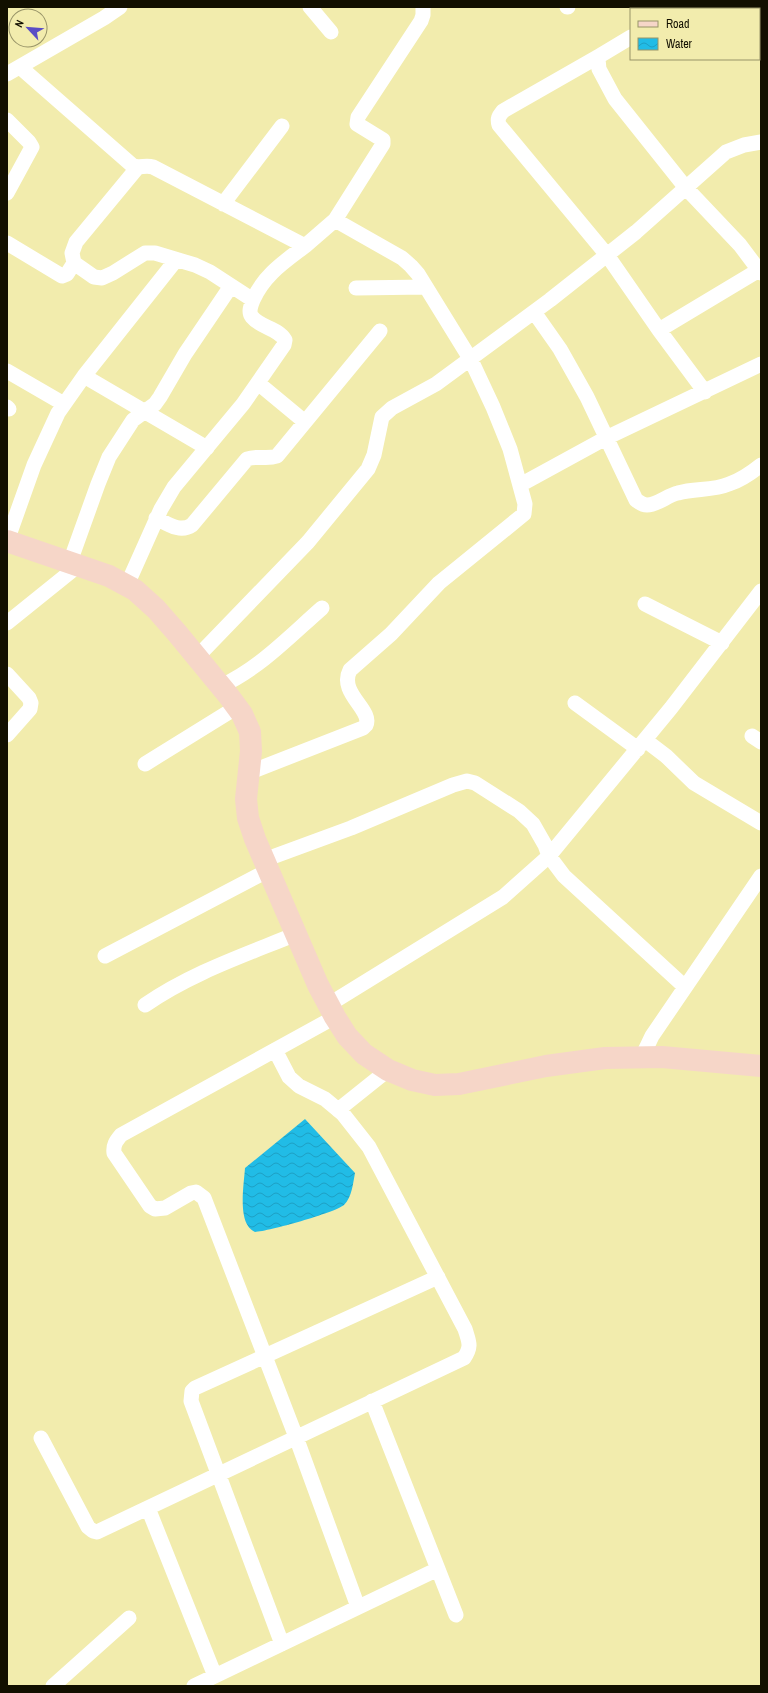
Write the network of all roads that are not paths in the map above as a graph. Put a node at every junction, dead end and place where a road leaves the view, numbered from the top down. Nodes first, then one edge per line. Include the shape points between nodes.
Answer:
1 (120, 7) edge
2 (310, 7) edge
3 (423, 7) edge
4 (331, 32) dead end
5 (630, 38) edge
6 (601, 54) junction
7 (13, 70) edge
8 (7, 120) edge
9 (282, 126) dead end
10 (761, 142) edge
11 (138, 167) junction
12 (686, 188) junction
13 (7, 193) edge
14 (223, 204) junction
15 (335, 220) junction
16 (7, 244) edge
17 (305, 246) junction
18 (607, 255) junction
19 (176, 260) junction
20 (74, 263) junction
21 (760, 272) edge
22 (231, 286) junction
23 (426, 287) junction
24 (356, 288) dead end
25 (253, 300) junction
26 (534, 312) junction
27 (659, 330) junction
28 (380, 331) dead end
29 (471, 360) junction
30 (761, 364) edge
31 (7, 370) edge
32 (84, 376) junction
33 (258, 383) junction
34 (705, 392) junction
35 (64, 404) junction
36 (144, 411) junction
37 (305, 422) junction
38 (606, 438) junction
39 (208, 448) junction
40 (761, 466) edge
41 (520, 485) junction
42 (156, 518) junction
43 (7, 541) edge
44 (75, 564) junction
45 (127, 586) junction
46 (761, 591) edge
47 (645, 604) dead end
48 (322, 608) dead end
49 (7, 623) edge
50 (722, 643) junction
51 (197, 657) junction
52 (7, 674) edge
53 (220, 686) junction
54 (575, 703) dead end
55 (237, 707) junction
56 (7, 735) edge
57 (642, 745) junction
58 (145, 764) dead end
59 (248, 773) junction
60 (761, 823) edge
61 (549, 856) junction
62 (267, 865) junction
63 (761, 876) edge
64 (296, 934) junction
65 (105, 956) dead end
66 (685, 986) junction
67 (145, 1005) dead end
68 (331, 1011) junction
69 (275, 1050) junction
70 (642, 1057) junction
71 (761, 1066) edge
72 (388, 1070) junction
73 (338, 1110) junction
74 (438, 1277) junction
75 (265, 1356) junction
76 (372, 1401) junction
77 (41, 1438) dead end
78 (296, 1438) junction
79 (218, 1475) junction
80 (148, 1508) junction
81 (438, 1569) junction
82 (358, 1607) junction
83 (456, 1615) dead end
84 (129, 1618) dead end
85 (282, 1644) junction
86 (215, 1676) junction
87 (53, 1686) edge
88 (194, 1686) edge

1 - 7 street
2 - 4 street
3 - 15 street via 421,21 358,117 358,124 379,136 383,144
5 - 6 street
6 - 12 street via 598,59 599,69 615,99
6 - 18 street via 503,111 498,120 503,130
7 - 11 street via 128,162
8 - 13 street via 32,147
9 - 14 street
10 - 12 street via 726,152
11 - 14 street via 153,167
11 - 20 street via 76,242 72,253
12 - 18 street
12 - 21 street via 740,245
14 - 17 street
15 - 17 street
15 - 23 street via 402,258
16 - 20 street via 62,276 67,274
17 - 25 street via 265,279
18 - 26 street
18 - 27 street
19 - 20 street via 155,253 145,253 102,278 94,277
19 - 22 street via 210,272
19 - 32 street
21 - 27 street
22 - 25 street
22 - 36 street via 160,397
23 - 24 street
23 - 29 street
25 - 33 street via 250,311 252,317 281,334 285,340
26 - 29 street
26 - 38 street via 574,373
27 - 34 street
28 - 37 street
29 - 41 street via 494,407
29 - 51 street via 436,384 392,408 382,417 374,455 368,469 308,542
30 - 34 street
31 - 35 street
32 - 35 street
32 - 36 street
33 - 37 street
33 - 39 street
34 - 38 street
35 - 43 street via 34,465
36 - 39 street
36 - 44 street via 134,420 109,457 98,484
37 - 42 street via 277,456 248,459 192,525 177,528
38 - 40 street via 636,500 646,505 688,490 729,485
38 - 41 street
39 - 42 street via 174,487
41 - 59 street via 525,510 520,518 444,579 391,634 350,670 347,686 367,718 366,725
42 - 45 street
43 - 44 street
44 - 45 street via 109,576
44 - 49 street
45 - 51 street via 156,609
46 - 50 street
47 - 50 street
48 - 53 street via 258,665
50 - 57 street
51 - 53 street
52 - 56 street via 31,703 30,709
53 - 55 street
54 - 57 street
55 - 58 street
55 - 59 street via 250,732 252,751
57 - 60 street via 666,756 694,783
57 - 61 street
59 - 62 street via 248,818
61 - 62 street via 540,834 519,811 482,786 467,782 453,785
61 - 66 street via 564,876
61 - 68 street via 503,897
62 - 64 street
62 - 65 street
63 - 66 street
64 - 67 street via 187,979
64 - 68 street
66 - 70 street via 652,1036
68 - 69 street
68 - 72 street via 347,1036 364,1054
69 - 73 street via 290,1077 299,1086 325,1099
69 - 75 street via 121,1135 113,1148 141,1193 155,1209 165,1208 191,1193 200,1194 204,1198
70 - 71 street
70 - 72 street via 605,1058 546,1066 459,1084 435,1085 412,1080
72 - 73 street
73 - 74 street via 369,1147
74 - 75 street
74 - 76 street via 465,1329 469,1350 464,1358
75 - 78 street
75 - 79 street via 192,1391 191,1401
76 - 78 street
76 - 81 street
77 - 80 street via 88,1527 93,1531 102,1530
78 - 79 street
78 - 82 street
79 - 80 street
79 - 85 street
80 - 86 street
81 - 82 street
81 - 83 street
82 - 85 street
84 - 87 street
85 - 86 street
86 - 88 street

